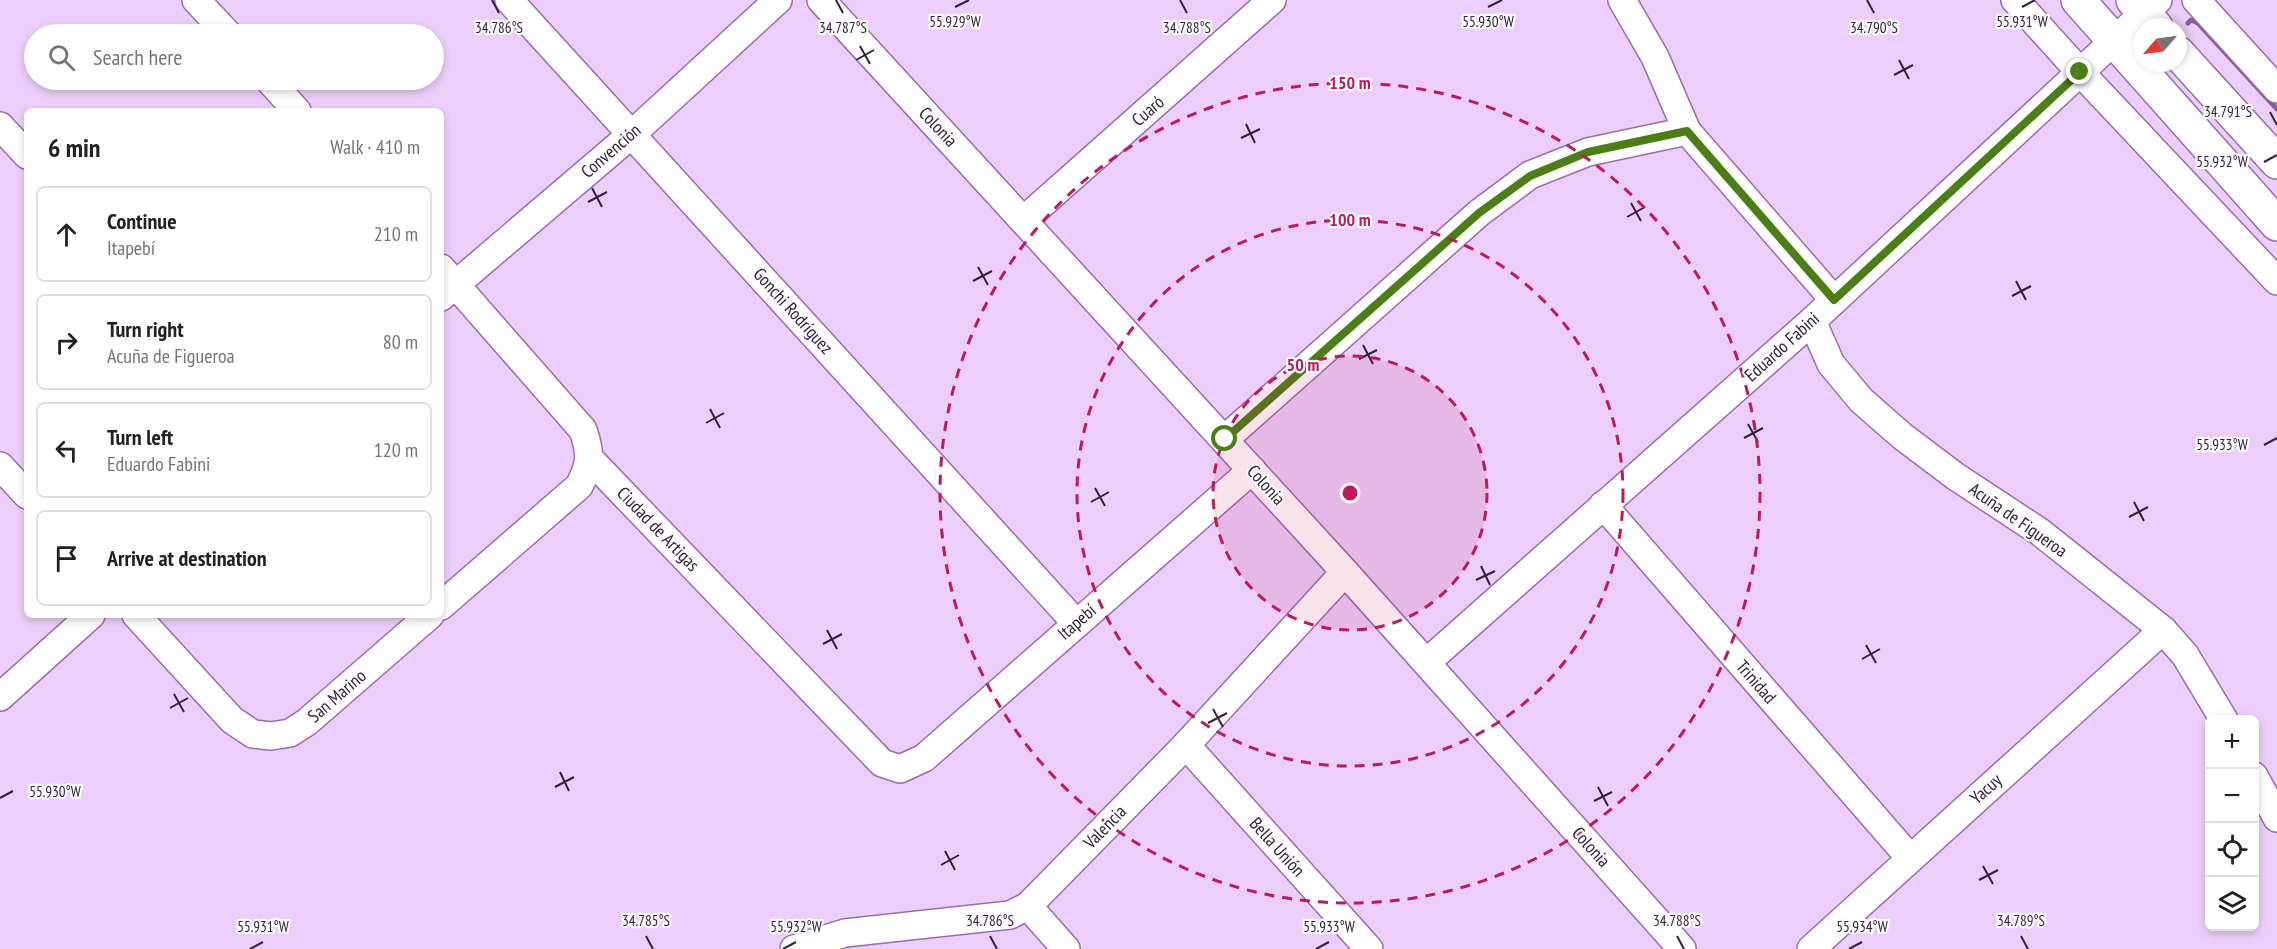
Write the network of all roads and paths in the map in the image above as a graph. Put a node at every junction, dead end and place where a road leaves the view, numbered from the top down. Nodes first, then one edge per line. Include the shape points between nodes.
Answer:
1 (196, 0) edge
2 (509, 0) edge
3 (778, 0) edge
4 (821, 0) edge
5 (1272, 0) edge
6 (1622, 0) edge
7 (2015, 0) edge
8 (2078, 0) edge
9 (2196, 0) edge
10 (2148, 10) edge
11 (219, 24) edge
12 (2113, 40) junction
13 (2187, 63) edge
14 (2080, 72) junction
15 (2277, 89) edge
16 (278, 90) edge
17 (294, 108) edge
18 (0, 126) edge
19 (1687, 131) junction
20 (632, 134) junction
21 (24, 152) edge
22 (2277, 162) edge
23 (1024, 220) junction
24 (2277, 224) edge
25 (2277, 281) edge
26 (446, 283) edge
27 (1834, 300) junction
28 (1812, 321) junction
29 (1225, 439) junction
30 (589, 458) junction
31 (0, 466) edge
32 (1252, 470) junction
33 (24, 492) edge
34 (1603, 505) junction
35 (1345, 572) junction
36 (444, 603) edge
37 (88, 618) edge
38 (139, 618) edge
39 (427, 618) edge
40 (1076, 623) junction
41 (2163, 630) junction
42 (1427, 662) junction
43 (0, 697) edge
44 (2221, 715) edge
45 (1185, 745) junction
46 (900, 769) joint
47 (2259, 785) edge
48 (2277, 818) edge
49 (1910, 858) junction
50 (1028, 906) junction
51 (794, 949) edge
52 (1066, 949) edge
53 (1369, 949) edge
54 (1682, 949) edge
55 (1811, 949) edge

1 - 11 street
2 - 20 street, Gonchi Rodríguez
3 - 20 street, Convención
4 - 23 street, Colonia
5 - 23 street, Cuaró
6 - 19 street via 1655,57
7 - 14 street
8 - 12 highway
9 - 15 street
10 - 12 street, Eduardo Fabini
12 - 14 street, Eduardo Fabini
12 - 24 highway
13 - 22 highway
14 - 25 street
14 - 27 street, Eduardo Fabini
16 - 17 street
18 - 21 street
19 - 27 street
19 - 29 street via 1588,152 1530,176 1479,213
20 - 26 street, Convención
20 - 40 street, Gonchi Rodríguez
23 - 29 street, Colonia
26 - 30 street via 583,430
27 - 28 street, Eduardo Fabini
28 - 34 street, Eduardo Fabini
28 - 41 street, Acuña de Figueroa via 1831,364 1861,400 1902,436 2040,532
29 - 32 street, Colonia
30 - 36 street via 579,486
30 - 46 street, Ciudad de Artigas via 882,763
31 - 33 street
32 - 35 street, Colonia
32 - 40 street, Itapebí
34 - 42 street, Eduardo Fabini
34 - 49 street, Trinidad
35 - 42 street, Colonia
35 - 45 street, Valencia
37 - 43 street
38 - 39 street, San Marino via 232,720 253,734 271,736 290,733 307,722
40 - 46 street, Itapebí via 924,758
41 - 44 street, Acuña de Figueroa via 2185,655
41 - 49 street, Yacuy
42 - 54 street, Colonia
45 - 50 street, Valencia
45 - 53 street, Bella Unión
47 - 48 street
49 - 55 street, Yacuy
50 - 51 street, Valencia via 1010,915 845,933
50 - 52 street

